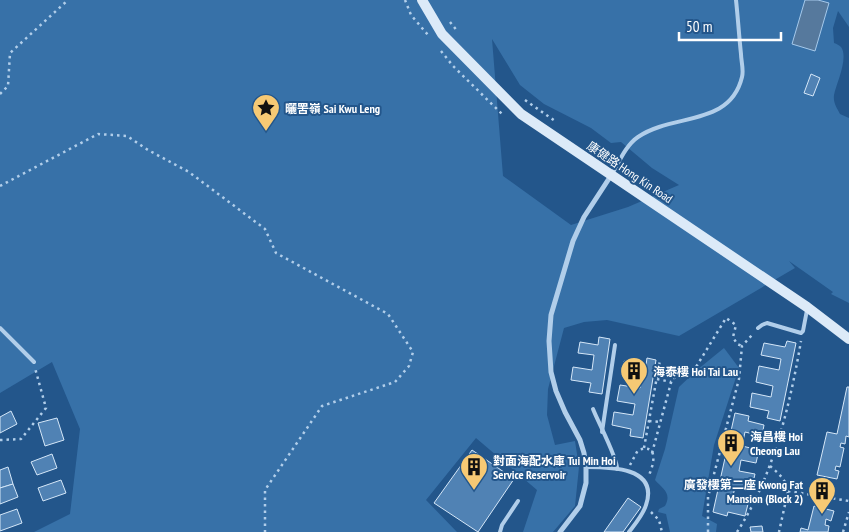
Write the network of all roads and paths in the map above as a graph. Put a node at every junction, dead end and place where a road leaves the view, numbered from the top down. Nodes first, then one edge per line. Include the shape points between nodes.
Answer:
1 (68, 0) edge
2 (422, 0) edge
3 (736, 0) edge
4 (446, 18) dead end
5 (462, 37) dead end
6 (0, 94) edge
7 (522, 98) dead end
8 (560, 124) dead end
9 (612, 174) junction
10 (0, 186) edge
11 (808, 307) junction
12 (0, 328) edge
13 (758, 328) joint
14 (802, 332) junction
15 (849, 339) edge
16 (615, 344) dead end
17 (742, 346) junction
18 (660, 360) dead end
19 (34, 362) joint
20 (657, 379) junction
21 (671, 382) junction
22 (593, 409) dead end
23 (649, 421) junction
24 (660, 422) junction
25 (602, 432) junction
26 (0, 440) edge
27 (644, 448) junction
28 (652, 452) junction
29 (630, 466) dead end
30 (770, 466) junction
31 (586, 467) junction
32 (617, 468) junction
33 (648, 479) dead end
34 (788, 491) junction
35 (849, 500) edge
36 (518, 501) dead end
37 (849, 512) edge
38 (265, 532) edge
39 (500, 532) edge
40 (560, 532) edge
41 (629, 532) edge
42 (708, 532) edge
43 (736, 532) edge
44 (779, 532) edge
45 (843, 532) edge

1 - 6 path via 10,53 8,86
2 - 9 street, 康健路 Hong Kin Road via 442,34 521,114
3 - 9 lane via 743,75 734,97 711,113 674,122 639,136
4 - 5 path
7 - 8 path
9 - 11 street, 康健路 Hong Kin Road
9 - 31 street via 584,217 573,241 551,315 551,372 562,405 580,440
10 - 38 path via 98,134 127,136 189,172 265,229 276,253 388,314 413,352 409,366 395,382 322,406 265,490
11 - 14 lane
11 - 15 street, 康健路 Hong Kin Road
12 - 19 lane
13 - 14 lane via 767,323 798,334
13 - 17 path
14 - 30 path via 792,391
16 - 25 lane
17 - 21 path via 733,338 736,325 726,318 696,367 675,376
17 - 42 path via 739,379 708,497
18 - 20 path
19 - 26 path via 46,408 21,439
20 - 21 path
20 - 23 path
21 - 24 path
22 - 25 lane
23 - 24 path
23 - 27 path
24 - 28 path
25 - 32 lane
27 - 28 path
27 - 29 path via 637,451
28 - 33 path via 655,460
30 - 34 path via 785,481
30 - 43 path via 750,512
31 - 32 lane
31 - 40 street via 580,506
32 - 41 lane via 637,474 647,489 646,507
34 - 35 path
34 - 44 path
36 - 39 lane
37 - 45 path

